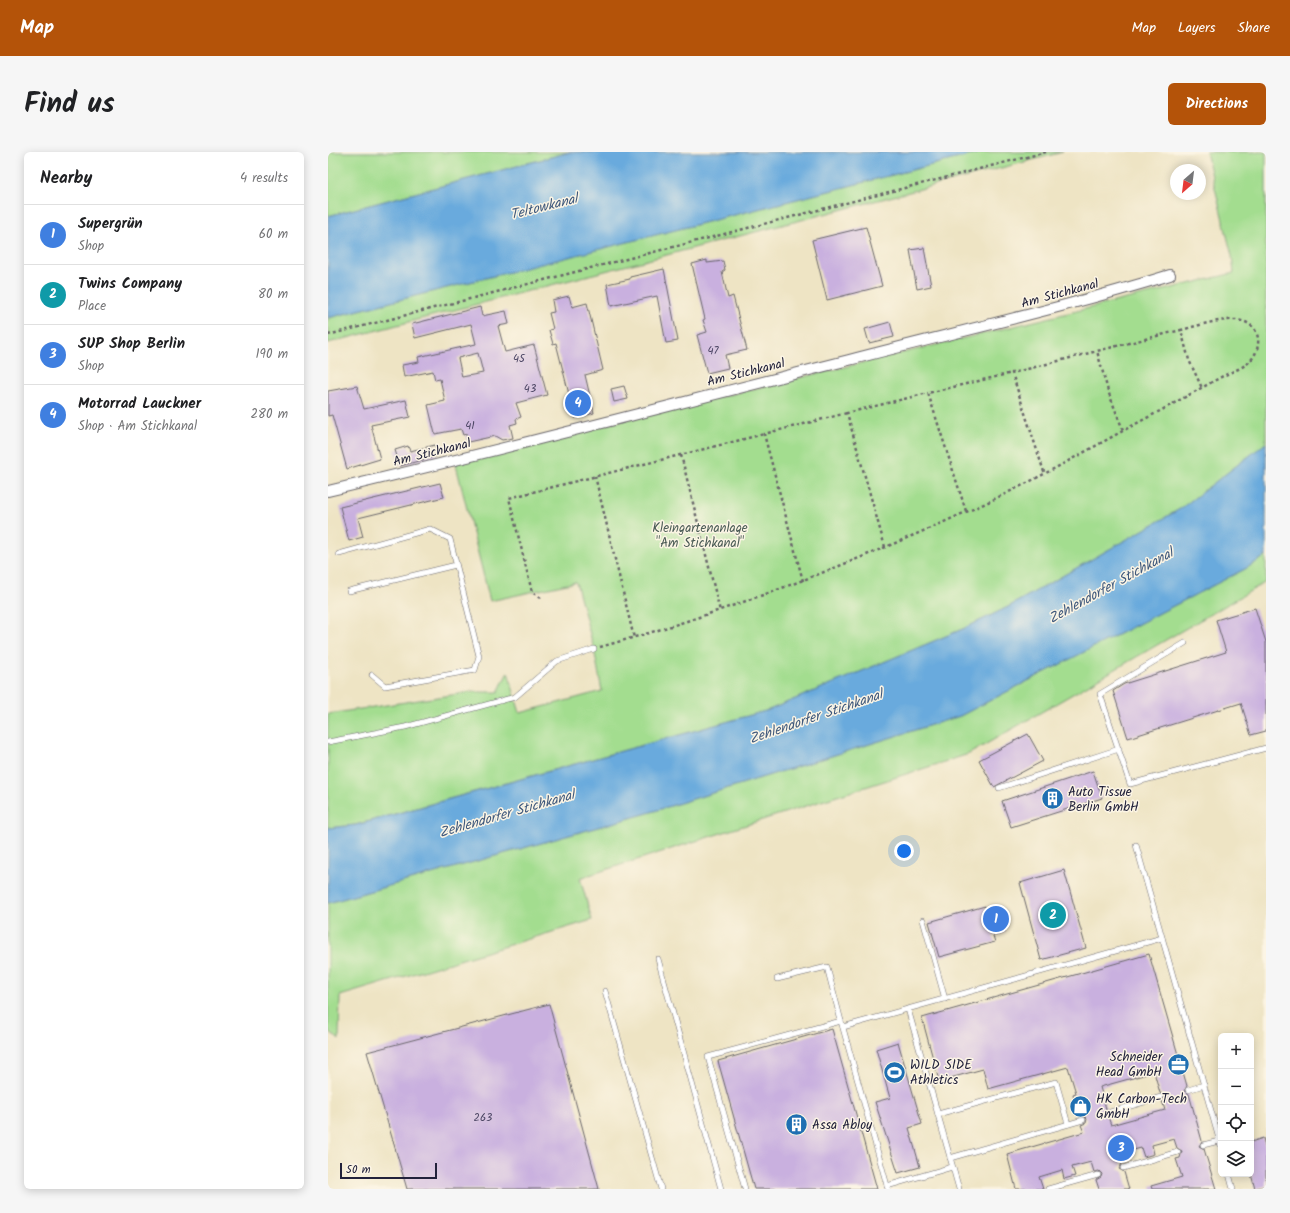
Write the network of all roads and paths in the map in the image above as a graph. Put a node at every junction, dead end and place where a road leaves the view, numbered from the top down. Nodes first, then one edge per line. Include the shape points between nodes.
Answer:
1 (1046, 152) edge
2 (1170, 275) dead end
3 (1182, 330) junction
4 (328, 335) edge
5 (1097, 351) junction
6 (1012, 373) junction
7 (1202, 388) junction
8 (928, 393) junction
9 (847, 413) junction
10 (1123, 430) junction
11 (764, 434) junction
12 (681, 455) junction
13 (1044, 472) junction
14 (595, 476) junction
15 (328, 491) edge
16 (966, 511) junction
17 (885, 547) junction
18 (339, 554) dead end
19 (456, 565) junction
20 (803, 581) junction
21 (349, 591) dead end
22 (541, 598) dead end
23 (720, 611) junction
24 (634, 638) junction
25 (1185, 643) dead end
26 (594, 649) joint
27 (372, 675) dead end
28 (328, 742) edge
29 (1266, 748) edge
30 (1119, 750) junction
31 (999, 788) dead end
32 (1136, 845) dead end
33 (923, 920) dead end
34 (1162, 938) junction
35 (658, 960) dead end
36 (776, 979) dead end
37 (605, 991) dead end
38 (945, 999) junction
39 (908, 1009) junction
40 (841, 1021) junction
41 (843, 1027) junction
42 (1204, 1085) junction
43 (1188, 1090) dead end
44 (1162, 1097) dead end
45 (1107, 1113) dead end
46 (938, 1114) junction
47 (1083, 1120) dead end
48 (1068, 1124) junction
49 (1219, 1141) edge
50 (1218, 1144) edge
51 (1203, 1146) dead end
52 (1178, 1152) dead end
53 (950, 1158) junction
54 (952, 1167) junction
55 (1123, 1168) dead end
56 (1098, 1175) dead end
57 (1230, 1177) edge
58 (888, 1187) edge
59 (660, 1189) edge
60 (721, 1189) edge
61 (745, 1189) edge
62 (959, 1189) edge
63 (1048, 1189) edge
64 (1233, 1189) edge

1 - 4 path
2 - 15 street, Am Stichkanal via 1051,310
3 - 5 path
3 - 7 path via 1189,360
3 - 7 path via 1214,321 1239,319 1255,330 1258,348 1250,362
5 - 6 path
5 - 10 path via 1108,391
6 - 8 path
6 - 13 path
7 - 10 path
8 - 9 path
8 - 16 path
9 - 11 path
9 - 17 path
10 - 13 path
11 - 12 path
11 - 20 path
12 - 14 path
12 - 23 path
13 - 16 path
14 - 22 path via 509,498 532,592
14 - 24 path
16 - 17 path
17 - 20 path
18 - 19 lane via 430,529 450,539
19 - 21 lane
19 - 27 lane via 479,656 475,670 385,686
20 - 23 path
23 - 24 path
24 - 26 path
25 - 30 lane via 1100,694
26 - 28 lane via 557,661 515,697 405,727
29 - 30 lane via 1130,784
30 - 31 lane
32 - 34 lane
33 - 38 lane
34 - 38 lane
34 - 42 lane
35 - 60 lane
36 - 40 lane via 827,966
37 - 59 lane
38 - 39 lane
39 - 41 lane
39 - 46 lane
40 - 41 lane
40 - 61 lane via 708,1057
41 - 58 lane
42 - 43 lane
42 - 49 lane
44 - 45 lane
46 - 48 lane via 1056,1082
46 - 53 lane
47 - 48 lane
48 - 53 lane
50 - 51 lane
52 - 55 lane
53 - 54 lane
54 - 58 lane
54 - 62 lane
56 - 63 lane
57 - 64 lane

